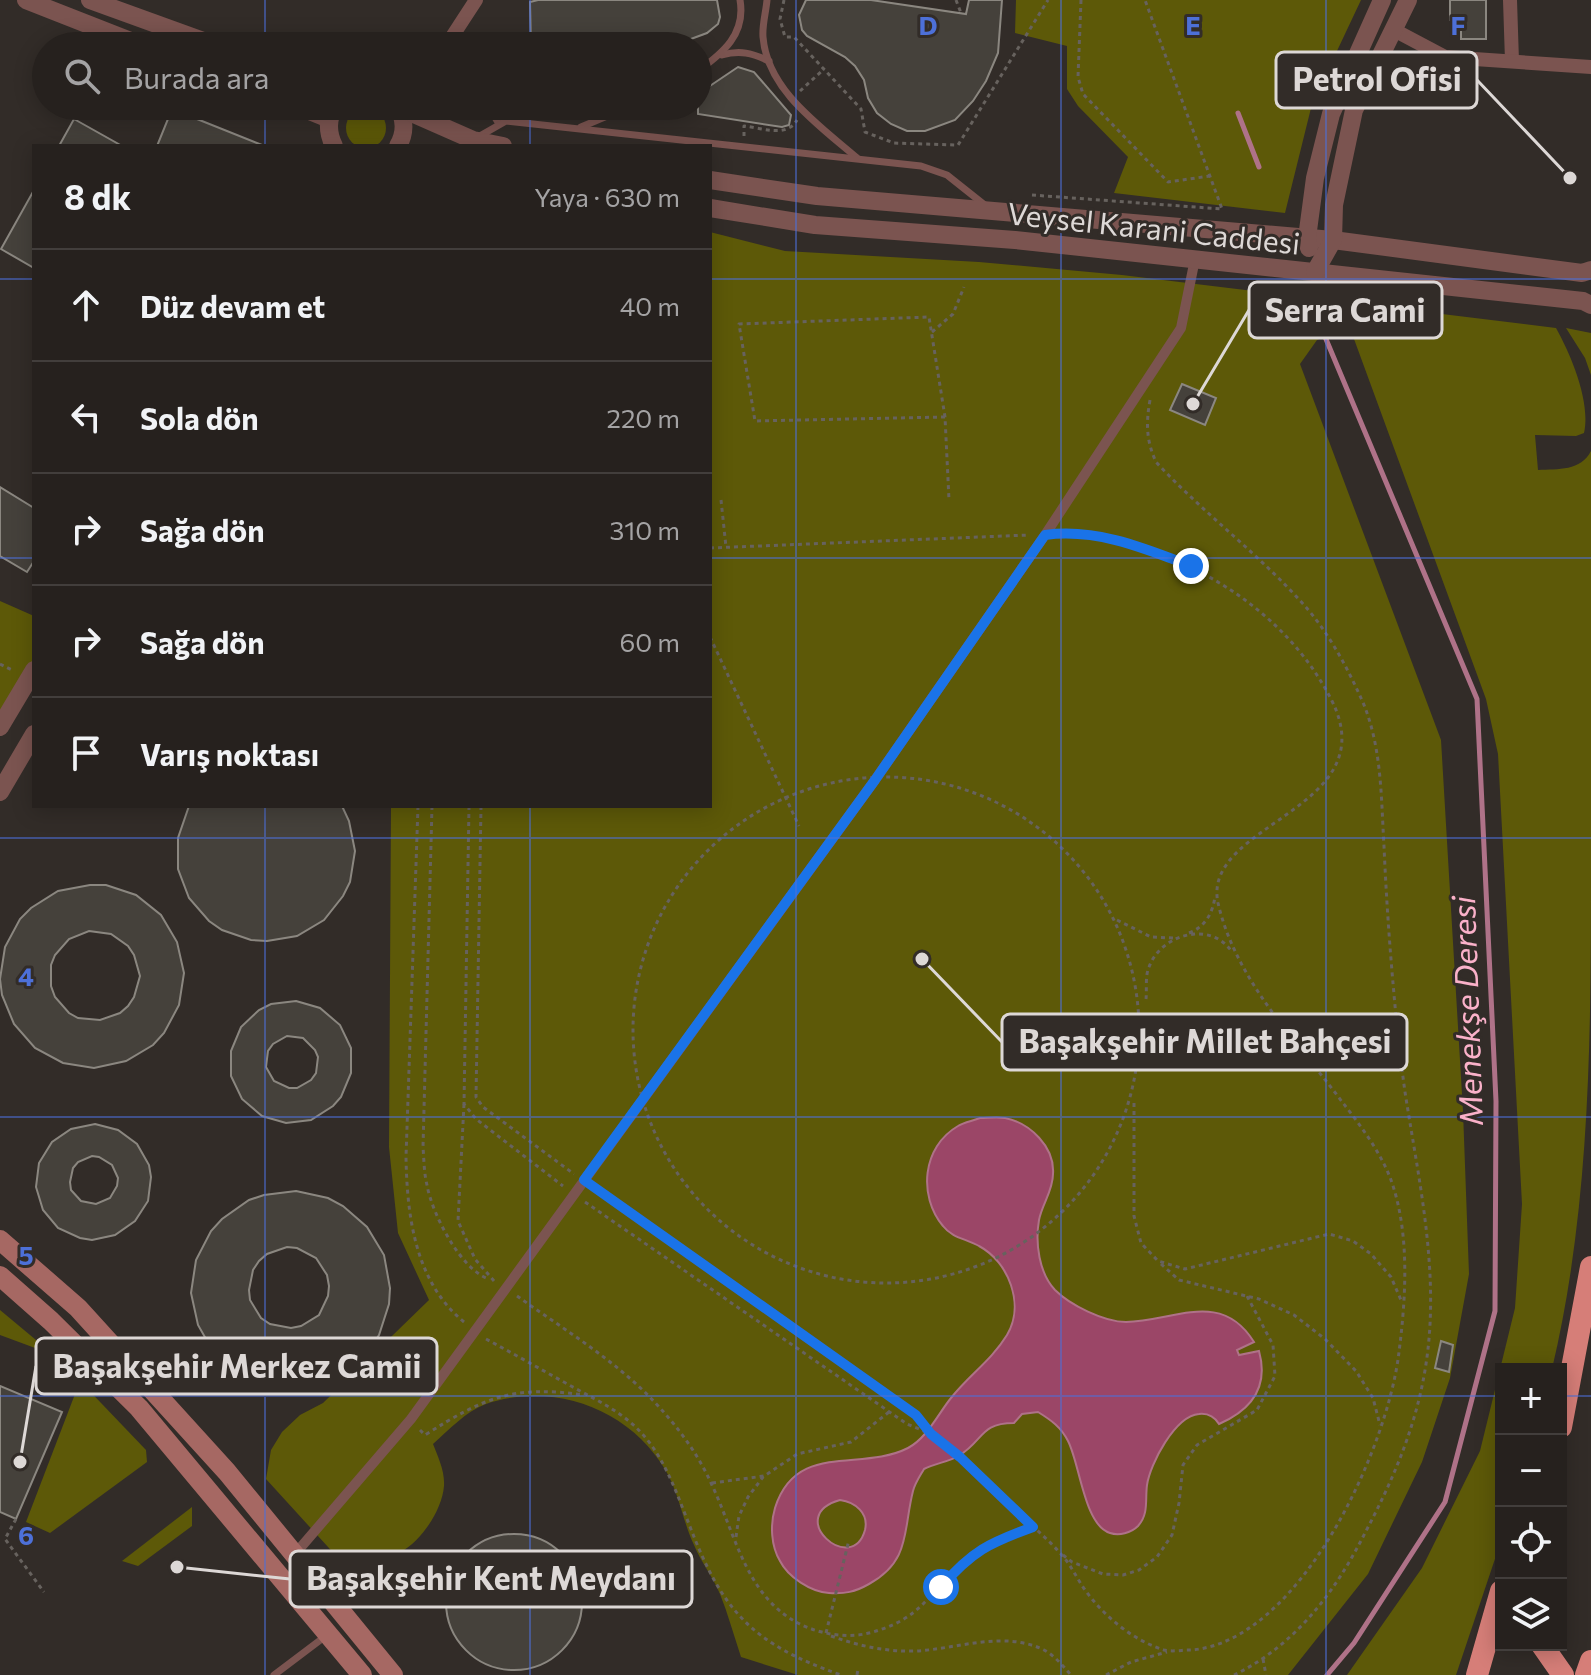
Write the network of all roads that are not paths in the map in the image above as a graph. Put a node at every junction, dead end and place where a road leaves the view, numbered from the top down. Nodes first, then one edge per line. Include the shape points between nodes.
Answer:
1 (26, 0) edge
2 (90, 0) edge
3 (476, 0) edge
4 (740, 0) edge
5 (767, 0) edge
6 (1382, 0) edge
7 (1408, 0) edge
8 (1510, 0) edge
9 (1394, 30) junction
10 (107, 32) edge
11 (178, 32) edge
12 (456, 32) edge
13 (715, 57) junction
14 (712, 59) edge
15 (769, 61) junction
16 (1512, 61) junction
17 (1591, 67) edge
18 (330, 120) edge
19 (402, 120) edge
20 (429, 120) edge
21 (497, 120) edge
22 (597, 120) edge
23 (499, 124) junction
24 (577, 128) junction
25 (473, 140) junction
26 (332, 144) edge
27 (406, 144) edge
28 (493, 144) edge
29 (858, 159) junction
30 (712, 180) edge
31 (712, 208) edge
32 (994, 212) junction
33 (1307, 238) junction
34 (1333, 240) junction
35 (1195, 259) junction
36 (1591, 270) edge
37 (1315, 272) junction
38 (1591, 305) edge
39 (32, 673) edge
40 (0, 727) edge
41 (32, 737) edge
42 (0, 792) edge
43 (0, 1240) edge
44 (1591, 1267) edge
45 (0, 1276) edge
46 (1567, 1395) edge
47 (295, 1554) junction
48 (1495, 1612) edge
49 (328, 1634) junction
50 (1546, 1651) edge
51 (1591, 1661) edge
52 (274, 1675) edge
53 (362, 1675) edge
54 (393, 1675) edge
55 (1477, 1675) edge
56 (1563, 1675) edge
57 (1586, 1675) edge

1 - 10 street
2 - 11 street
3 - 12 street
4 - 13 lane via 736,35
5 - 15 lane via 763,35
6 - 33 street via 1331,114
7 - 9 street
8 - 16 street
9 - 16 street via 1445,57
9 - 34 street via 1354,110 1334,205
13 - 14 lane
13 - 15 lane via 737,51
15 - 29 lane via 792,99
16 - 17 street
18 - 26 street
19 - 27 street
20 - 25 street
21 - 23 lane
22 - 24 lane
23 - 24 lane
23 - 25 lane
24 - 29 lane
25 - 28 street
29 - 32 lane via 933,168
30 - 32 street, Veysel Karani Caddesi
31 - 35 street, Veysel Karani Caddesi via 815,225
32 - 33 street, Veysel Karani Caddesi
33 - 34 street, Veysel Karani Caddesi
33 - 37 street
34 - 36 street, Veysel Karani Caddesi via 1582,273
34 - 37 street
35 - 37 street, Veysel Karani Caddesi
35 - 47 street via 1181,328 1156,369 875,780 409,1422
37 - 38 street, Veysel Karani Caddesi
39 - 40 street
41 - 42 street
43 - 47 main road via 78,1308
44 - 46 highway
45 - 49 main road via 139,1408
47 - 54 main road
48 - 55 highway
49 - 52 lane
49 - 53 main road
50 - 56 highway
51 - 57 highway

